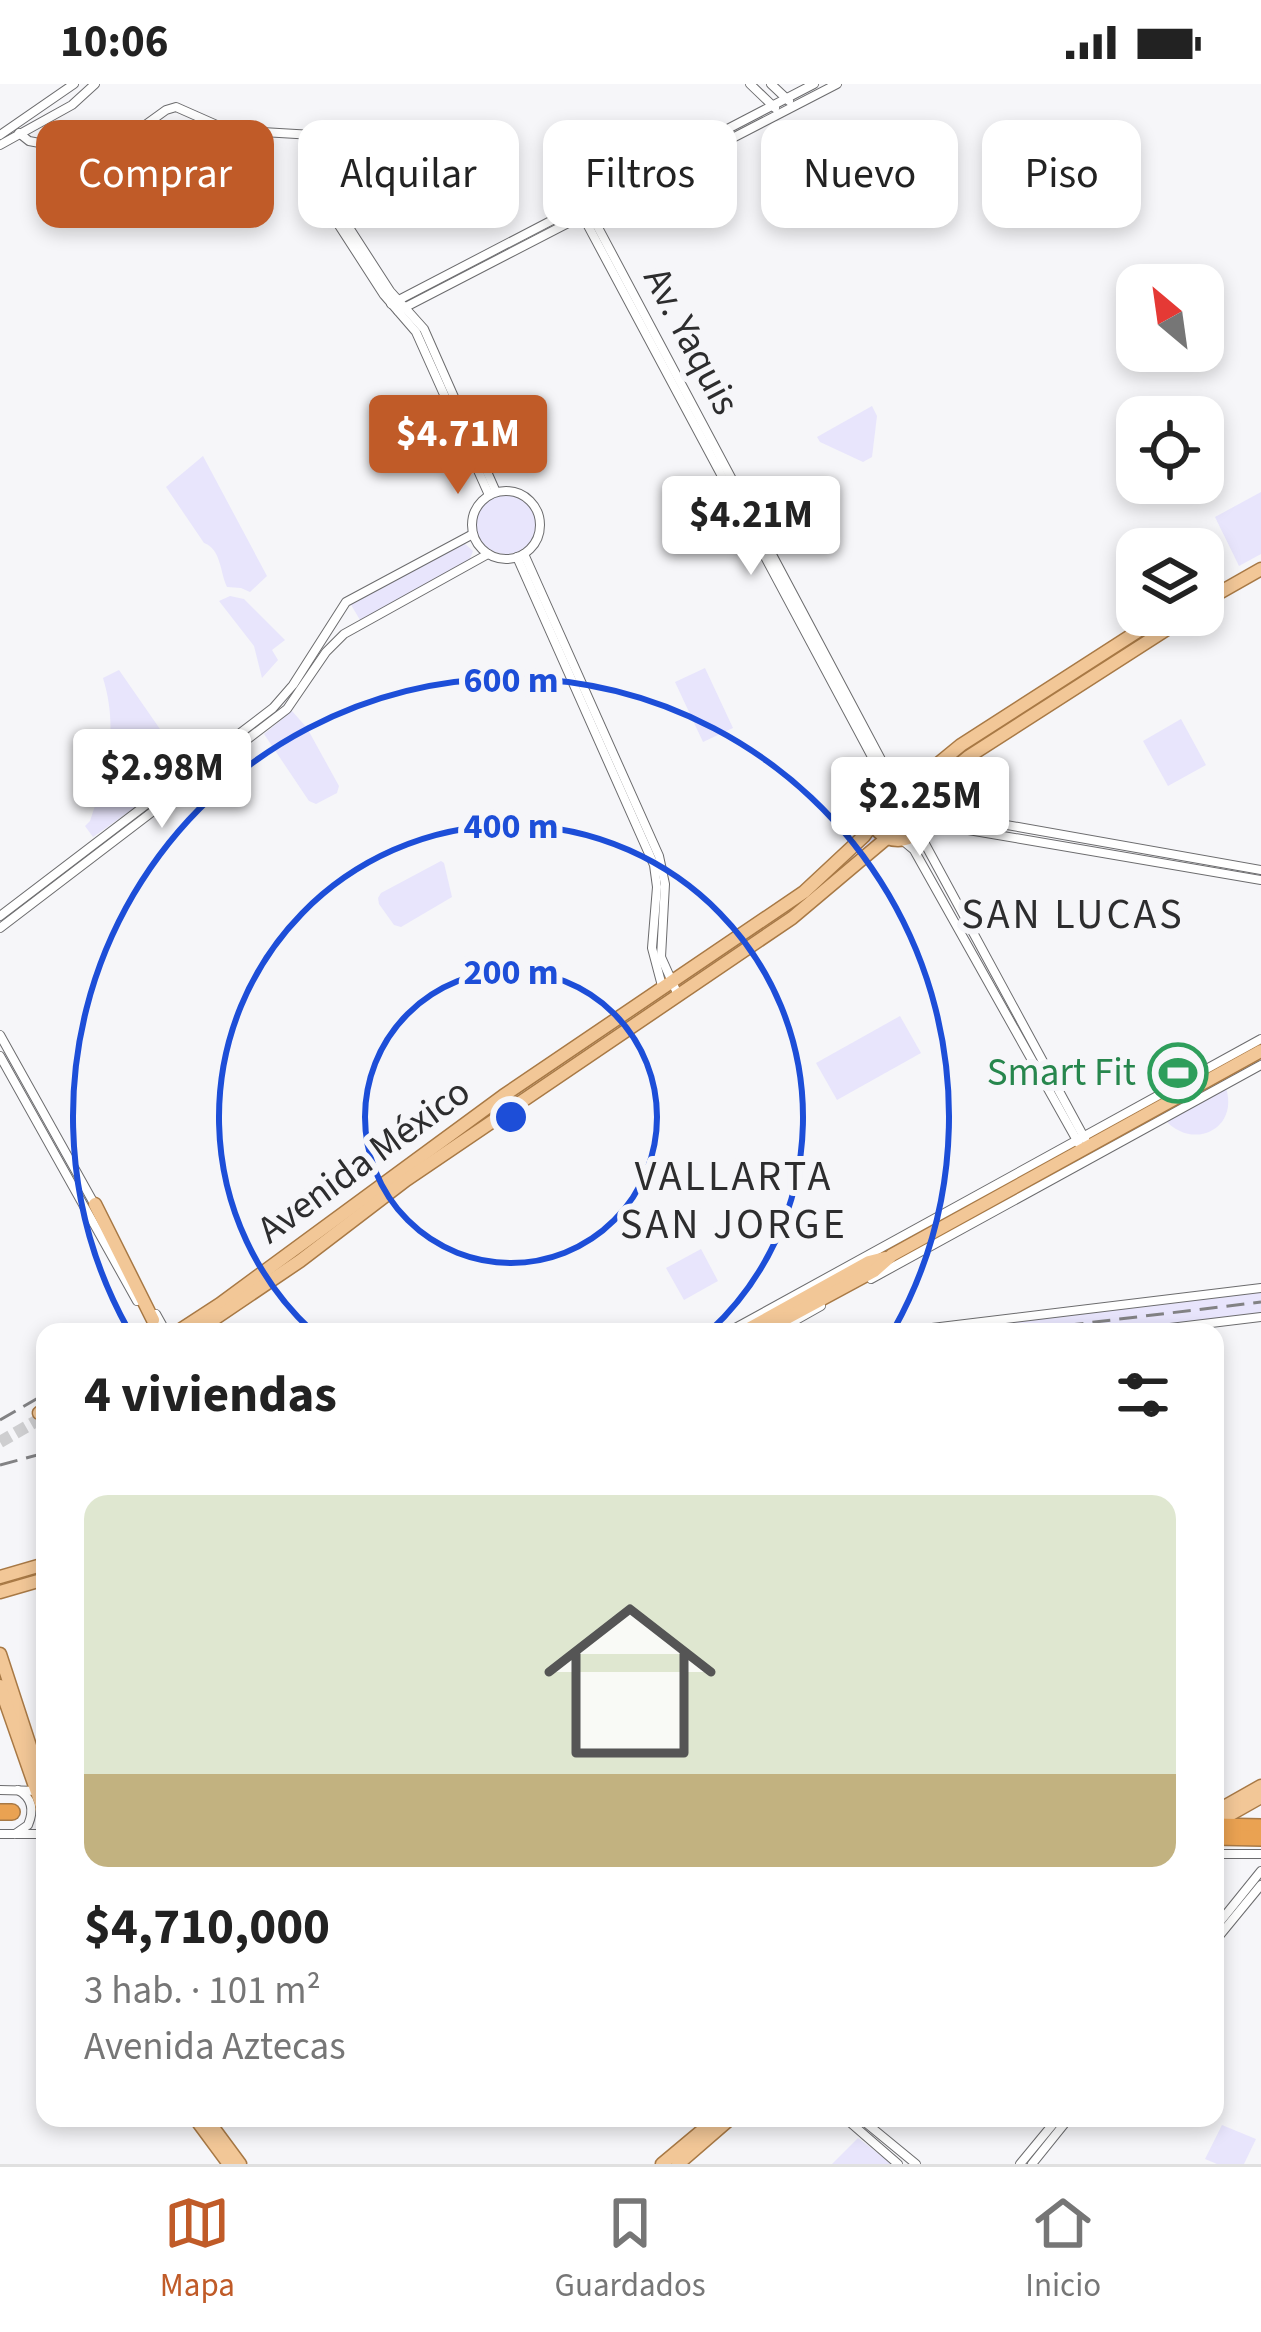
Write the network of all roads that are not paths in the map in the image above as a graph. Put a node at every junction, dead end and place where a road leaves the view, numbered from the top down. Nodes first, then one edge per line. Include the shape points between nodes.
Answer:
1 (74, 84) edge
2 (95, 84) edge
3 (750, 84) edge
4 (771, 84) edge
5 (814, 84) edge
6 (837, 84) edge
7 (790, 102) junction
8 (776, 110) junction
9 (20, 128) junction
10 (737, 130) edge
11 (0, 135) edge
12 (0, 145) edge
13 (547, 228) edge
14 (594, 228) edge
15 (596, 228) edge
16 (497, 254) junction
17 (426, 296) junction
18 (399, 305) junction
19 (418, 321) junction
20 (492, 493) junction
21 (473, 534) junction
22 (488, 554) junction
23 (520, 556) junction
24 (1261, 570) edge
25 (1224, 584) edge
26 (1224, 592) edge
27 (1130, 636) edge
28 (1156, 636) edge
29 (903, 787) junction
30 (879, 794) junction
31 (924, 804) junction
32 (873, 823) junction
33 (920, 829) junction
34 (895, 839) junction
35 (1261, 870) edge
36 (1261, 880) edge
37 (0, 916) edge
38 (0, 928) edge
39 (670, 991) junction
40 (0, 1036) edge
41 (1261, 1039) edge
42 (1261, 1051) edge
43 (0, 1056) edge
44 (548, 1065) junction
45 (1261, 1065) edge
46 (1180, 1095) junction
47 (503, 1096) junction
48 (1156, 1096) junction
49 (515, 1106) junction
50 (468, 1138) junction
51 (1087, 1147) junction
52 (95, 1204) joint
53 (872, 1267) junction
54 (1261, 1288) edge
55 (1261, 1317) edge
56 (154, 1323) edge
57 (196, 1323) edge
58 (208, 1323) edge
59 (745, 1323) edge
60 (760, 1323) edge
61 (776, 1323) edge
62 (790, 1323) edge
63 (973, 1323) edge
64 (1211, 1323) edge
65 (36, 1579) edge
66 (36, 1579) edge
67 (1, 1593) edge
68 (0, 1654) edge
69 (0, 1687) edge
70 (36, 1769) edge
71 (36, 1774) edge
72 (1261, 1786) edge
73 (0, 1790) edge
74 (36, 1794) edge
75 (1261, 1797) edge
76 (8, 1805) edge
77 (1238, 1810) junction
78 (1261, 1810) edge
79 (1224, 1811) edge
80 (1224, 1814) edge
81 (1224, 1818) edge
82 (1261, 1827) edge
83 (0, 1834) edge
84 (15, 1834) junction
85 (36, 1834) edge
86 (1224, 1837) edge
87 (1261, 1838) edge
88 (1224, 1854) edge
89 (1261, 1854) edge
90 (1261, 1871) edge
91 (1261, 1885) edge
92 (1224, 1917) edge
93 (1224, 1930) edge
94 (202, 2127) edge
95 (213, 2127) edge
96 (706, 2127) edge
97 (721, 2127) edge
98 (854, 2127) edge
99 (871, 2127) edge
100 (1051, 2127) edge
101 (1062, 2127) edge
102 (229, 2164) edge
103 (240, 2164) edge
104 (662, 2164) edge
105 (678, 2164) edge
106 (898, 2164) edge
107 (916, 2164) edge
108 (1020, 2164) edge
109 (1032, 2164) edge

1 - 9 street
2 - 9 street via 72,105
3 - 8 street
4 - 7 street
5 - 7 street
6 - 7 street
7 - 8 street
8 - 10 street
9 - 11 street
9 - 12 street
9 - 18 street via 29,141 108,156 181,107 228,130 330,136 338,147 339,212
13 - 16 street
14 - 30 street, Av. Yaquis via 879,770
15 - 29 street, Av. Yaquis via 885,767
16 - 17 street
16 - 18 street
17 - 18 street
17 - 19 street
18 - 19 street
18 - 20 street
19 - 20 street
20 - 21 street via 473,515
20 - 23 street via 520,493 537,509 539,536
21 - 22 street
21 - 37 street via 346,602 273,708
22 - 23 street
22 - 38 street via 344,634 280,716
23 - 39 street via 662,863 661,957
24 - 25 main road
24 - 26 main road
27 - 29 main road
28 - 31 main road via 968,757
29 - 30 main road
29 - 31 main road
30 - 32 main road
31 - 33 main road
31 - 35 street via 933,812
32 - 34 main road
32 - 39 main road, Avenida México via 804,892
33 - 34 main road
33 - 36 street via 1014,836
33 - 51 street
34 - 39 main road, Avenida México via 808,906
34 - 51 street via 914,850
39 - 44 main road, Avenida México
39 - 49 main road, Avenida México via 631,1028
40 - 52 street
41 - 48 street
42 - 46 main road
43 - 56 street
44 - 47 main road, Avenida México
44 - 49 main road via 546,1075 515,1095
45 - 51 street
46 - 48 main road
46 - 51 main road
47 - 50 main road via 506,1105
47 - 57 main road, Avenida México
48 - 51 street
49 - 50 main road, Avenida México
50 - 58 main road, Avenida México
51 - 53 main road
51 - 59 street
51 - 62 street
52 - 56 main road
53 - 60 main road
53 - 61 main road
54 - 63 street
55 - 64 street
65 - 67 main road
66 - 67 main road
68 - 70 main road
69 - 71 main road
72 - 79 main road
73 - 76 street
74 - 76 street
75 - 77 main road
76 - 84 street via 28,1798 32,1814
77 - 78 street
77 - 80 main road
81 - 82 highway
83 - 84 street
84 - 85 street
86 - 87 highway
88 - 89 street
90 - 92 street
91 - 93 street
94 - 102 main road
95 - 103 main road
96 - 104 main road
97 - 105 main road
98 - 106 street
99 - 107 street
100 - 108 street
101 - 109 street

